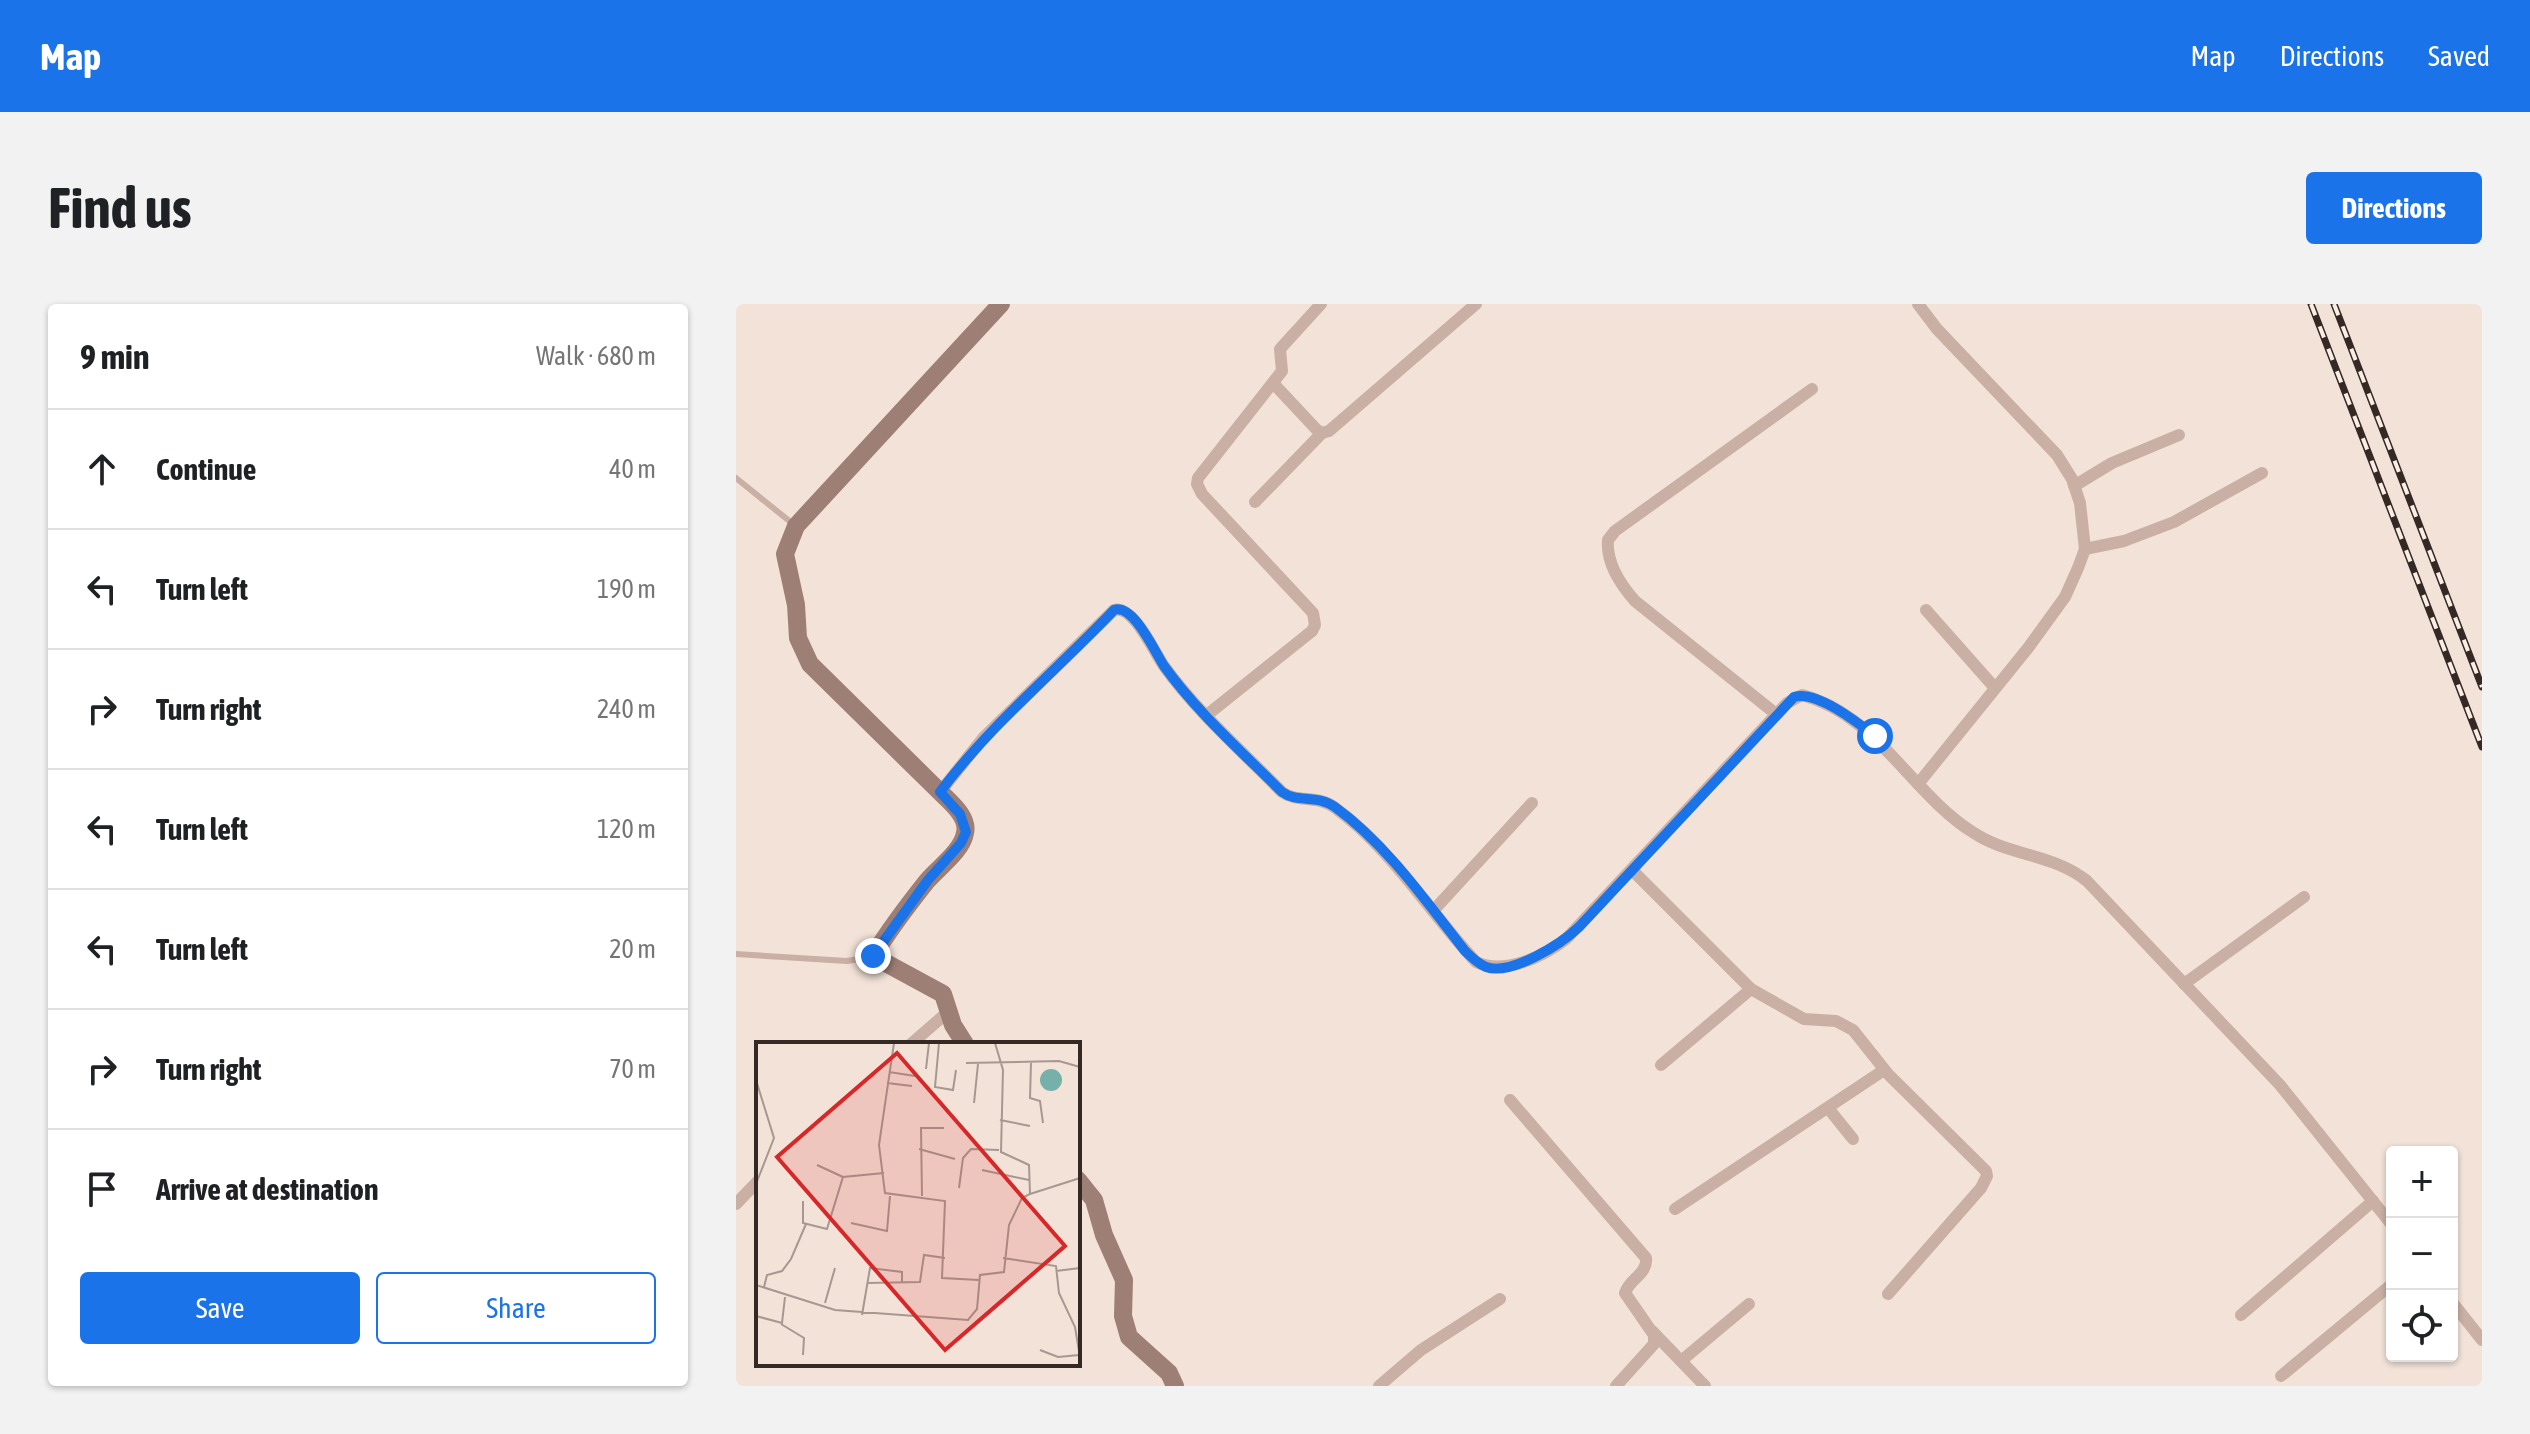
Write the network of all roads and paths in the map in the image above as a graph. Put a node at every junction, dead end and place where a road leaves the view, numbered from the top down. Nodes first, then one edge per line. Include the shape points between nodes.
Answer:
1 (1001, 304) edge
2 (1321, 304) edge
3 (1476, 304) edge
4 (1918, 304) edge
5 (1273, 383) junction
6 (1812, 389) dead end
7 (1322, 433) junction
8 (2179, 435) dead end
9 (2262, 473) dead end
10 (736, 478) edge
11 (2074, 486) junction
12 (1255, 502) dead end
13 (796, 526) junction
14 (2085, 549) junction
15 (1926, 610) dead end
16 (1995, 688) junction
17 (1776, 714) junction
18 (1207, 715) junction
19 (1918, 784) junction
20 (940, 792) junction
21 (1532, 803) dead end
22 (1632, 870) junction
23 (2304, 897) dead end
24 (1433, 911) junction
25 (736, 954) edge
26 (873, 956) junction
27 (2184, 984) junction
28 (1751, 989) junction
29 (949, 1011) junction
30 (913, 1042) edge
31 (964, 1042) edge
32 (1661, 1065) dead end
33 (1884, 1070) junction
34 (1510, 1100) dead end
35 (1828, 1108) junction
36 (1853, 1139) dead end
37 (1080, 1182) edge
38 (756, 1183) edge
39 (2373, 1201) junction
40 (736, 1204) edge
41 (1675, 1209) dead end
42 (2386, 1218) edge
43 (2386, 1289) edge
44 (1888, 1294) dead end
45 (1500, 1299) dead end
46 (1749, 1304) dead end
47 (2458, 1310) edge
48 (2241, 1315) dead end
49 (1652, 1331) junction
50 (2482, 1340) edge
51 (1681, 1361) junction
52 (2281, 1376) dead end
53 (1175, 1386) edge
54 (1379, 1386) edge
55 (1616, 1386) edge
56 (1705, 1386) edge

1 - 13 street
2 - 5 street via 1280,349 1284,368
3 - 7 street
4 - 11 street via 2057,455
5 - 7 street
5 - 18 street via 1197,484 1313,613 1315,625
6 - 17 street via 1608,540 1617,579 1635,601
7 - 12 street
8 - 11 street via 2112,463
9 - 14 street via 2174,522
10 - 13 lane
11 - 14 street
13 - 20 street via 785,554 803,653
14 - 16 street via 2065,597
15 - 16 street
16 - 19 street
17 - 19 street via 1794,697 1815,698 1875,736
17 - 22 street
18 - 20 street via 1170,674 1135,620 1120,608 1000,721
18 - 24 street via 1286,795 1323,800 1360,829
19 - 27 street via 1980,837 2078,874
20 - 26 street via 960,814 966,832
21 - 24 street
22 - 24 street via 1555,948 1502,967 1476,962
22 - 28 street
23 - 27 street
25 - 26 lane via 847,961
26 - 29 street via 938,990
27 - 39 street via 2298,1105
28 - 32 street
28 - 33 street via 1804,1019 1845,1024
29 - 30 street
29 - 31 street
33 - 35 street
33 - 44 street via 1987,1176
34 - 49 street via 1646,1258 1645,1269 1625,1293
35 - 36 street
35 - 41 street
37 - 53 street via 1094,1200 1124,1280 1123,1316 1129,1337 1169,1373
38 - 40 street
39 - 42 street
39 - 48 street
43 - 52 street
45 - 54 street via 1421,1350
46 - 51 street
47 - 50 street
49 - 51 street
49 - 55 street via 1652,1349
51 - 56 street

